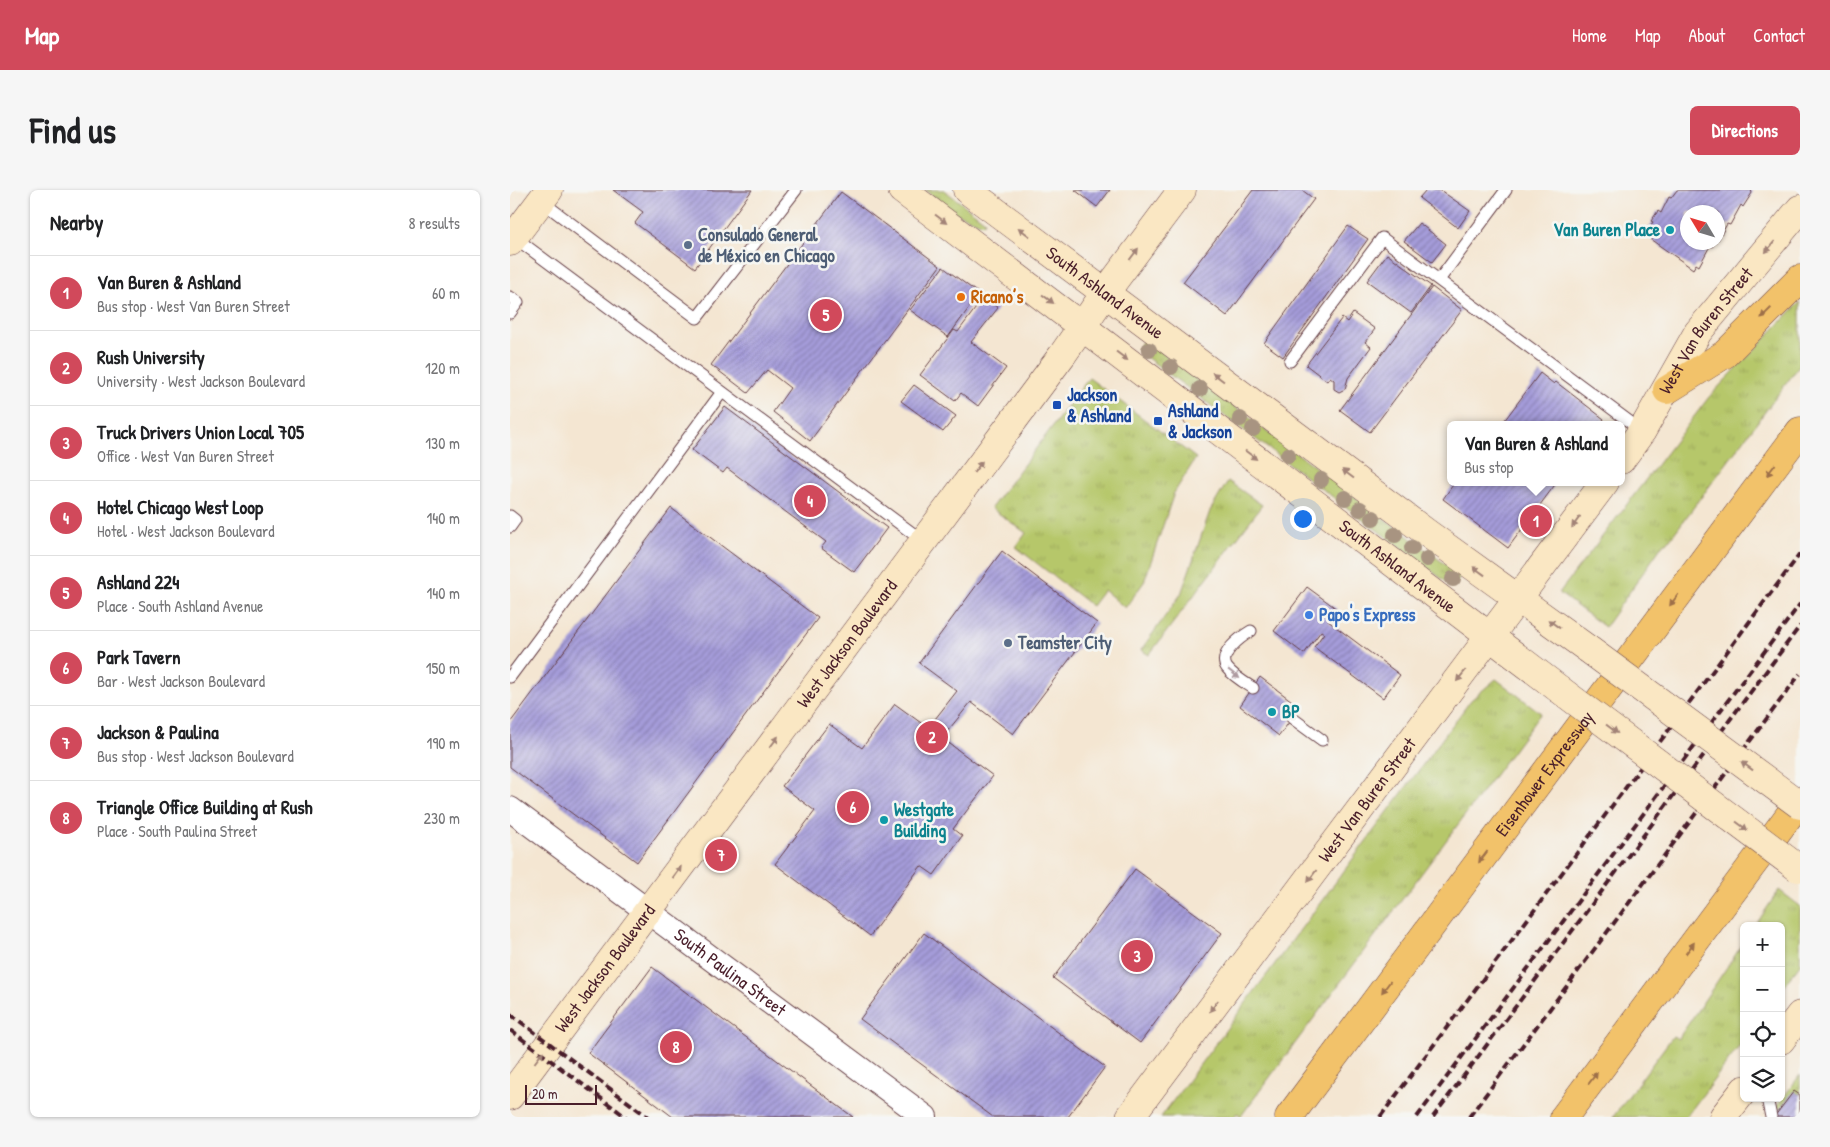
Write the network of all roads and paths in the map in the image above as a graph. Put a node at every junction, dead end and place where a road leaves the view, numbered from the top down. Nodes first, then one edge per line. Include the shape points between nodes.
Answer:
1 (796, 190) edge
2 (902, 190) edge
3 (967, 190) edge
4 (1182, 190) edge
5 (1506, 190) edge
6 (545, 196) edge
7 (1800, 209) edge
8 (512, 239) edge
9 (1800, 279) edge
10 (1440, 280) junction
11 (1105, 293) junction
12 (514, 300) edge
13 (510, 313) edge
14 (1083, 326) junction
15 (1290, 361) dead end
16 (1667, 390) junction
17 (722, 392) junction
18 (1642, 431) junction
19 (1800, 431) edge
20 (1625, 454) edge
21 (1602, 486) edge
22 (510, 516) edge
23 (510, 527) edge
24 (923, 541) junction
25 (1519, 599) junction
26 (1251, 631) dead end
27 (1491, 637) junction
28 (510, 677) edge
29 (1253, 688) dead end
30 (1292, 718) dead end
31 (1322, 740) dead end
32 (1800, 801) edge
33 (1800, 805) edge
34 (510, 809) edge
35 (1799, 869) edge
36 (648, 912) junction
37 (1800, 1015) edge
38 (1785, 1035) edge
39 (1740, 1095) edge
40 (510, 1096) edge
41 (1768, 1102) edge
42 (925, 1117) edge
43 (1130, 1117) edge
44 (1289, 1117) edge
45 (1564, 1117) edge
46 (1723, 1117) edge
47 (1771, 1117) edge

1 - 6 lane via 698,318
2 -> 14 street, South Ashland Avenue
11 -> 3 street, South Ashland Avenue
11 -> 4 street, West Jackson Boulevard
5 - 10 lane
6 - 8 street
7 -> 16 street, West Van Buren Street via 1698,332
8 - 17 lane
9 -> 16 highway via 1725,354
10 - 15 lane via 1382,238
10 - 18 lane
11 - 14 street, West Jackson Boulevard
25 -> 11 street, South Ashland Avenue
12 - 13 lane
24 -> 14 street, West Jackson Boulevard
14 -> 27 street, South Ashland Avenue
16 - 18 street, West Van Buren Street
17 - 24 lane
17 - 28 lane
18 - 20 street, West Van Buren Street
19 -> 44 highway, Eisenhower Expressway
21 -> 25 street, West Van Buren Street
22 - 23 lane via 515,520
36 -> 24 street, West Jackson Boulevard
25 - 27 street, West Van Buren Street
33 -> 25 street, South Ashland Avenue, bridge
26 -> 29 lane via 1237,640 1224,663 1227,669
27 -> 35 street, South Ashland Avenue, bridge
27 -> 43 street, West Van Buren Street
30 - 31 lane
45 -> 32 highway
34 - 36 street, South Paulina Street
40 -> 36 street, West Jackson Boulevard
36 - 42 street, South Paulina Street
37 - 38 street
39 - 46 street
41 - 47 lane

